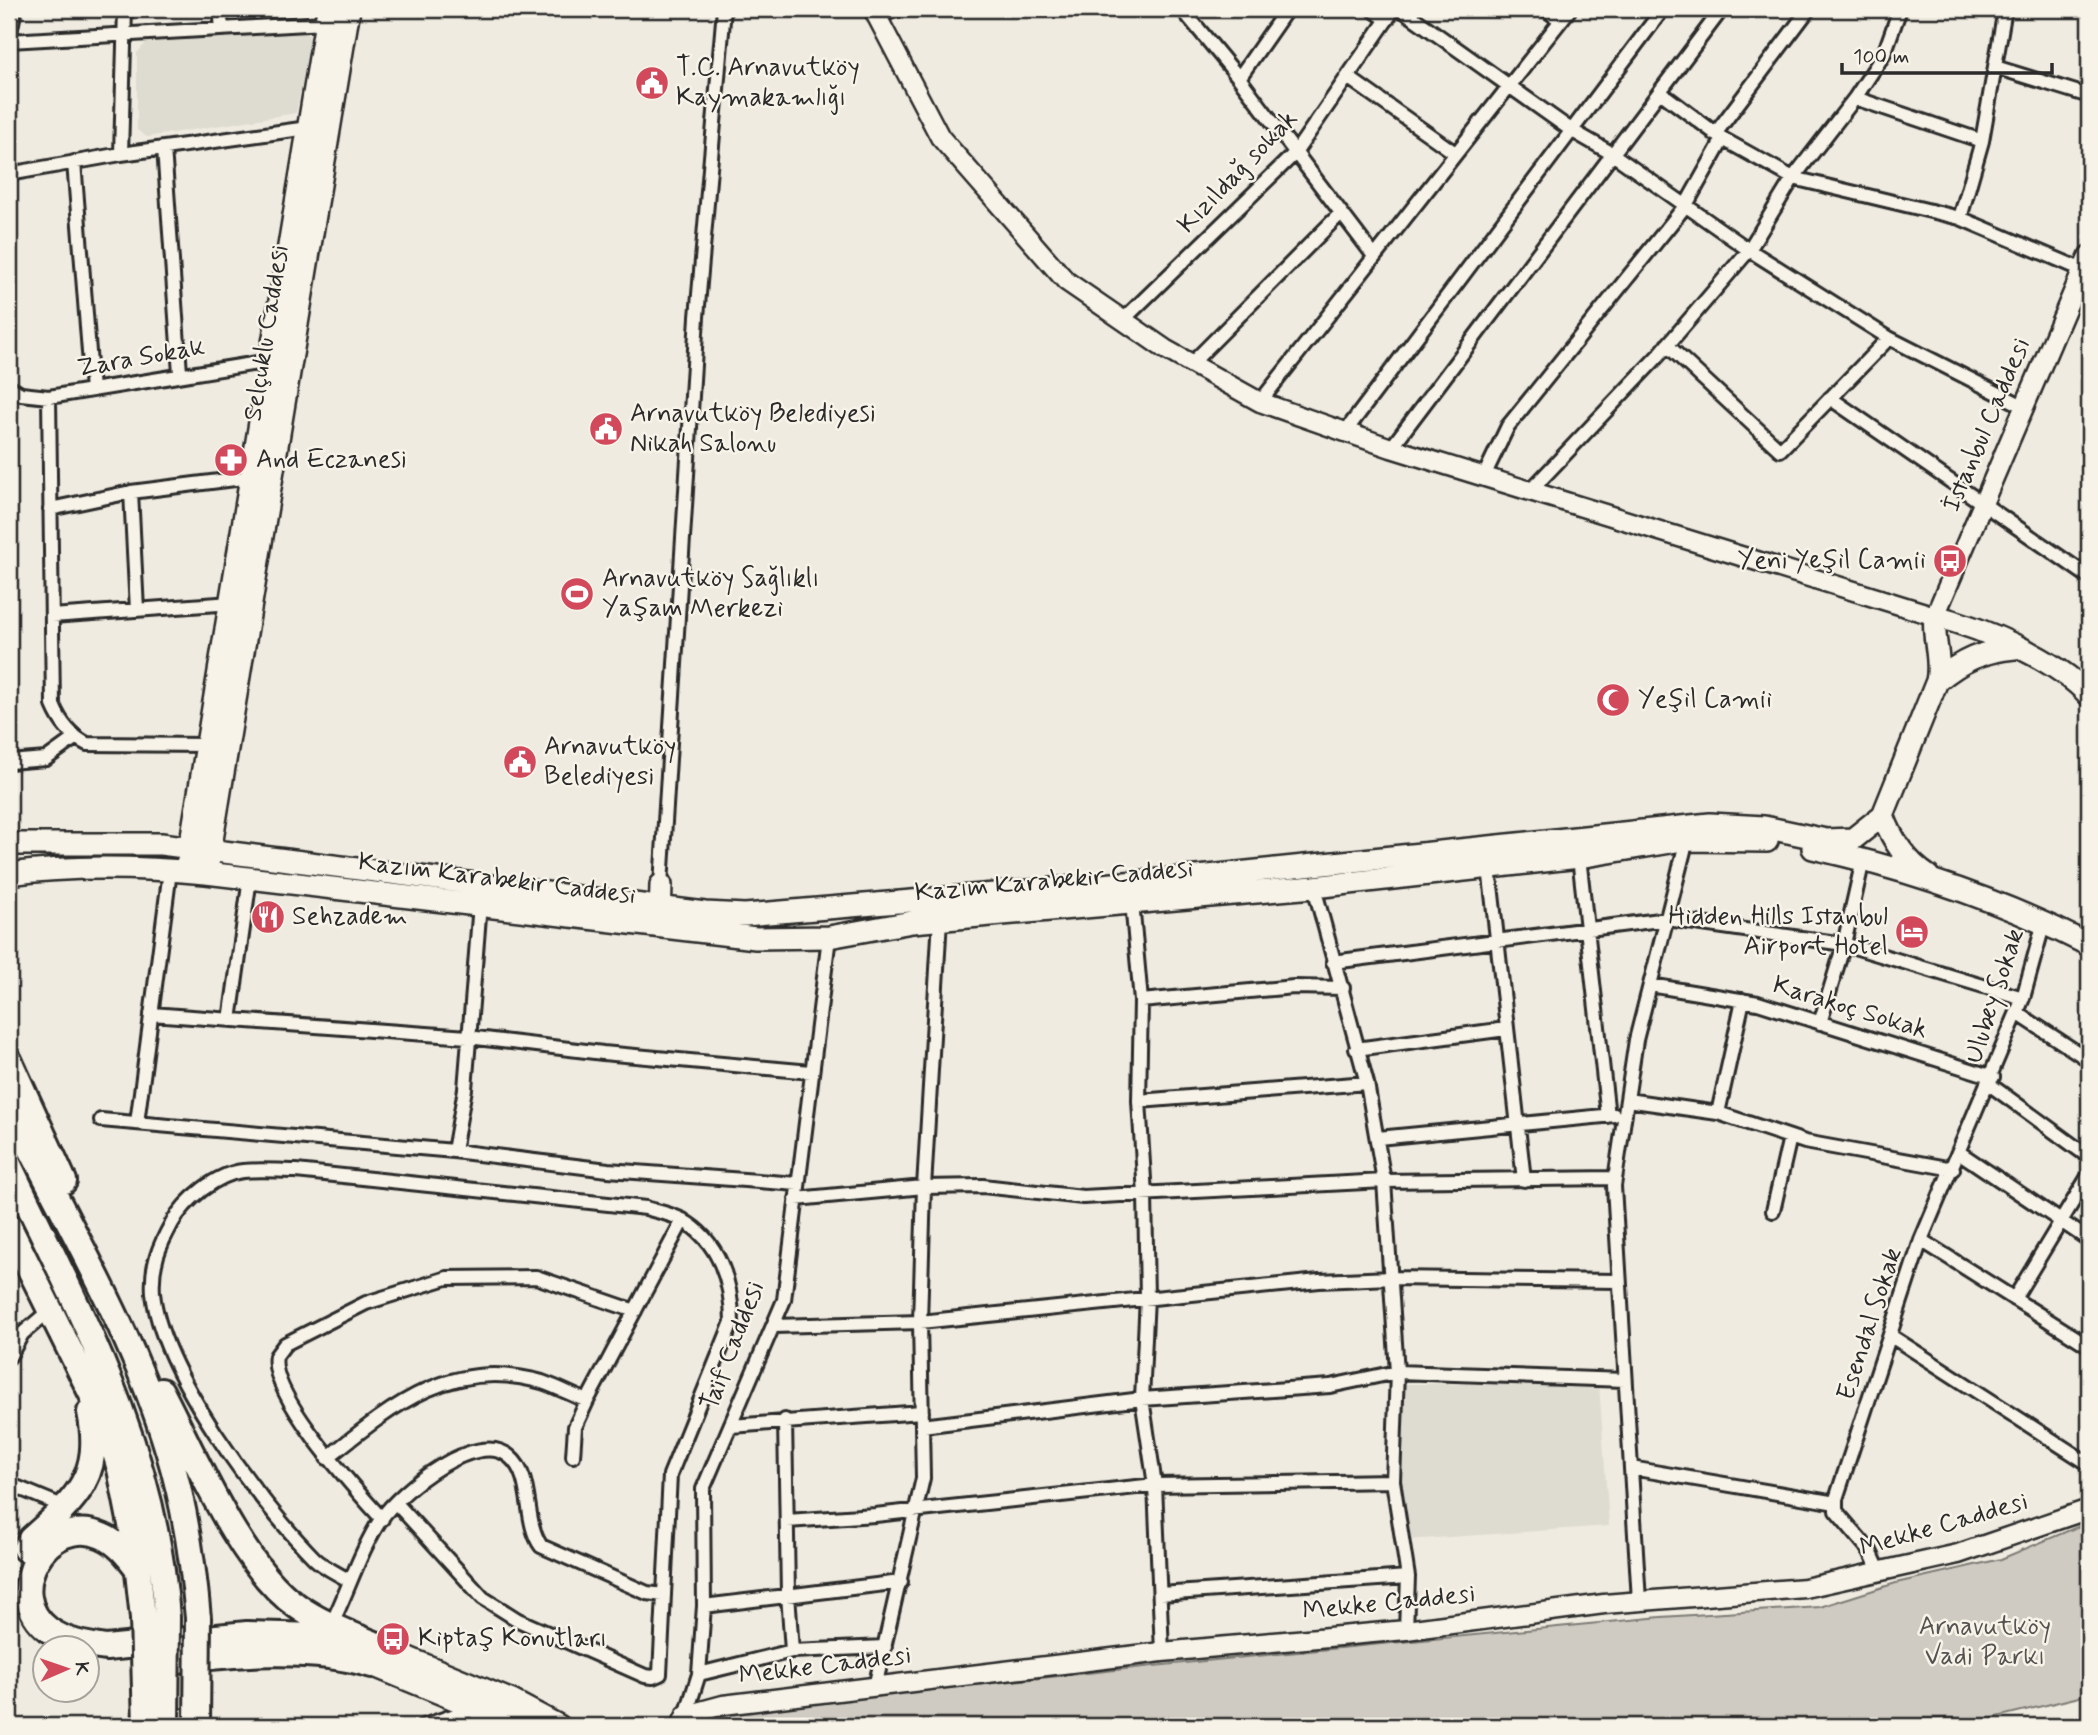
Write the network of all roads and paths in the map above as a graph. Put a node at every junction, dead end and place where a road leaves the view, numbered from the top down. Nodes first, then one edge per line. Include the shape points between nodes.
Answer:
1 (15, 9) edge
2 (125, 9) edge
3 (220, 9) edge
4 (349, 9) edge
5 (724, 9) edge
6 (898, 9) edge
7 (1182, 9) edge
8 (1287, 9) edge
9 (1372, 9) edge
10 (1394, 9) edge
11 (1401, 9) edge
12 (1545, 9) edge
13 (1570, 9) edge
14 (1663, 9) edge
15 (1722, 9) edge
16 (1808, 9) edge
17 (1900, 9) edge
18 (2005, 9) edge
19 (875, 13) edge
20 (327, 16) edge
21 (1387, 20) junction
22 (1560, 20) junction
23 (222, 28) junction
24 (125, 33) junction
25 (9, 39) edge
26 (1995, 67) junction
27 (1239, 78) junction
28 (1349, 78) junction
29 (1508, 85) junction
30 (1660, 92) junction
31 (2089, 96) edge
32 (1855, 98) junction
33 (318, 128) junction
34 (1571, 130) junction
35 (1719, 136) junction
36 (1982, 141) junction
37 (164, 148) junction
38 (1295, 153) junction
39 (1455, 153) junction
40 (1611, 153) junction
41 (121, 154) junction
42 (74, 162) junction
43 (9, 174) edge
44 (1793, 178) junction
45 (1686, 205) junction
46 (1341, 213) junction
47 (1960, 218) junction
48 (1749, 250) junction
49 (1374, 256) junction
50 (2086, 262) edge
51 (1123, 320) junction
52 (1889, 338) junction
53 (1667, 345) junction
54 (270, 361) junction
55 (1191, 364) junction
56 (180, 373) junction
57 (9, 387) edge
58 (92, 390) junction
59 (48, 397) junction
60 (1830, 398) junction
61 (1260, 402) junction
62 (2025, 407) junction
63 (1345, 432) junction
64 (267, 443) junction
65 (1391, 448) junction
66 (1484, 476) junction
67 (251, 477) junction
68 (1531, 490) junction
69 (131, 492) junction
70 (1983, 504) junction
71 (50, 509) junction
72 (2089, 577) edge
73 (232, 603) junction
74 (137, 610) junction
75 (52, 616) junction
76 (1935, 617) junction
77 (2015, 648) junction
78 (1937, 681) junction
79 (2089, 695) edge
80 (75, 738) junction
81 (208, 745) junction
82 (9, 762) edge
83 (1883, 814) junction
84 (1687, 839) junction
85 (9, 844) edge
86 (200, 849) junction
87 (1579, 857) junction
88 (1863, 860) junction
89 (1489, 867) junction
90 (187, 872) junction
91 (9, 874) edge
92 (250, 878) junction
93 (1939, 883) junction
94 (661, 885) joint
95 (1314, 887) junction
96 (1132, 902) junction
97 (480, 904) junction
98 (654, 914) junction
99 (940, 919) junction
100 (1667, 919) junction
101 (2044, 922) junction
102 (1587, 931) junction
103 (829, 937) junction
104 (1496, 939) junction
105 (1844, 944) junction
106 (2089, 945) edge
107 (1333, 962) junction
108 (1650, 985) junction
109 (1342, 988) junction
110 (2023, 998) junction
111 (1743, 1000) junction
112 (1141, 1001) junction
113 (2017, 1013) junction
114 (151, 1014) junction
115 (230, 1020) junction
116 (1820, 1023) junction
117 (1506, 1029) junction
118 (468, 1037) junction
119 (1356, 1049) junction
120 (9, 1059) edge
121 (2089, 1060) edge
122 (811, 1072) junction
123 (1991, 1080) junction
124 (1367, 1083) junction
125 (1627, 1100) junction
126 (1139, 1101) junction
127 (9, 1105) edge
128 (1718, 1113) junction
129 (1625, 1114) junction
130 (1608, 1116) junction
131 (102, 1119) dead end
132 (137, 1123) junction
133 (1519, 1124) junction
134 (1790, 1137) junction
135 (1378, 1138) junction
136 (454, 1151) junction
137 (1960, 1153) junction
138 (2089, 1157) edge
139 (9, 1165) edge
140 (1953, 1169) junction
141 (2089, 1175) edge
142 (1615, 1178) junction
143 (1524, 1180) junction
144 (1384, 1181) junction
145 (798, 1184) junction
146 (923, 1187) junction
147 (1145, 1195) junction
148 (796, 1199) junction
149 (1773, 1211) dead end
150 (683, 1220) junction
151 (2060, 1222) junction
152 (9, 1227) edge
153 (1921, 1240) junction
154 (2089, 1240) edge
155 (1391, 1278) junction
156 (1619, 1281) junction
157 (100, 1287) junction
158 (1147, 1297) junction
159 (2014, 1299) junction
160 (50, 1310) junction
161 (635, 1311) junction
162 (920, 1322) junction
163 (774, 1326) junction
164 (1891, 1336) junction
165 (128, 1345) junction
166 (2089, 1346) edge
167 (9, 1357) edge
168 (1397, 1372) junction
169 (84, 1380) junction
170 (1625, 1380) junction
171 (1142, 1399) junction
172 (587, 1401) junction
173 (922, 1412) junction
174 (785, 1420) junction
175 (731, 1426) junction
176 (922, 1426) junction
177 (573, 1456) dead end
178 (327, 1458) junction
179 (2089, 1464) edge
180 (1631, 1468) junction
181 (1393, 1480) junction
182 (9, 1484) edge
183 (1155, 1485) junction
184 (396, 1503) junction
185 (1836, 1503) junction
186 (65, 1507) junction
187 (915, 1508) junction
188 (2089, 1508) edge
189 (382, 1519) junction
190 (787, 1521) junction
191 (138, 1569) junction
192 (1880, 1573) junction
193 (1408, 1577) junction
194 (350, 1581) junction
195 (901, 1583) junction
196 (788, 1594) junction
197 (1160, 1594) junction
198 (664, 1595) junction
199 (1639, 1601) junction
200 (704, 1606) junction
201 (155, 1618) junction
202 (1406, 1630) junction
203 (341, 1631) junction
204 (34, 1634) edge
205 (885, 1647) junction
206 (792, 1651) junction
207 (1162, 1652) junction
208 (375, 1656) junction
209 (102, 1662) edge
210 (699, 1674) junction
211 (875, 1687) junction
212 (479, 1707) junction
213 (684, 1721) edge
214 (146, 1726) edge
215 (166, 1726) edge
216 (197, 1726) edge
217 (423, 1726) edge
218 (520, 1726) edge
219 (559, 1726) edge

1 - 25 street
2 - 24 street
3 - 23 street
4 - 33 main road, Selçuklu Caddesi
5 - 94 street via 697,317
6 - 19 street
7 - 27 street
8 - 27 street
9 - 21 street
10 - 21 street, Kızıldağ sokak
11 - 29 street
12 - 22 street
13 - 22 street
14 - 34 street
15 - 30 street
16 - 35 street
17 - 32 street via 1884,54
18 - 26 street
19 - 51 street via 940,137 1066,281
20 - 23 street
20 - 33 main road, Selçuklu Caddesi
21 - 28 street, Kızıldağ sokak
22 - 29 street
23 - 24 street
24 - 25 street
24 - 41 street
26 - 31 street
26 - 36 street
27 - 38 street
28 - 38 street, Kızıldağ sokak
28 - 39 street
29 - 34 street
29 - 39 street
30 - 35 street
30 - 40 street
32 - 36 street
32 - 44 street
33 - 37 street
33 - 54 main road, Selçuklu Caddesi
33 - 64 main road, Selçuklu Caddesi
34 - 40 street
34 - 63 street
35 - 44 street
35 - 45 street
36 - 47 street
37 - 41 street
37 - 56 street
38 - 46 street
38 - 51 street, Kızıldağ sokak
39 - 49 street
40 - 45 street
40 - 65 street
41 - 42 street
42 - 43 street
42 - 58 street
44 - 47 street
44 - 48 street
45 - 48 street
45 - 66 street via 1508,425
46 - 49 street
46 - 55 street
47 - 50 street
48 - 52 street
48 - 53 street
49 - 61 street
50 - 62 street, İstanbul Caddesi
51 - 55 street
52 - 60 street
52 - 62 street
53 - 60 street via 1780,450
53 - 68 street
54 - 56 street, Zara Sokak
54 - 64 main road, Selçuklu Caddesi
55 - 61 street
56 - 58 street, Zara Sokak
57 - 59 street, Zara Sokak via 21,394
58 - 59 street, Zara Sokak
59 - 71 street
60 - 70 street
61 - 63 street
62 - 70 street, İstanbul Caddesi
63 - 65 street
64 - 67 main road, Selçuklu Caddesi
64 - 86 main road, Selçuklu Caddesi
65 - 66 street
66 - 68 street
67 - 69 street
67 - 73 main road, Selçuklu Caddesi
68 - 76 street
69 - 71 street
69 - 74 street
70 - 72 street
70 - 76 street, İstanbul Caddesi
71 - 75 street
73 - 74 street
73 - 81 main road, Selçuklu Caddesi
74 - 75 street
75 - 80 street via 54,705
76 - 77 main road via 1961,623
76 - 78 main road
77 - 78 main road via 1973,656
77 - 79 main road via 2057,669
78 - 83 main road
80 - 81 street via 87,744
80 - 82 street via 46,759
81 - 86 main road, Selçuklu Caddesi
83 - 93 main road via 1892,839 1917,869
83 - 98 main road, Kazım Karabekir Caddesi via 1853,839 1826,840 1764,827 1710,824 781,914
84 - 87 main road, Kazım Karabekir Caddesi
84 - 88 main road, Kazım Karabekir Caddesi via 1759,840
84 - 100 street
85 - 86 main road, Kazım Karabekir Caddesi via 135,842
86 - 90 main road, Selçuklu Caddesi
86 - 98 main road, Kazım Karabekir Caddesi
87 - 89 main road, Kazım Karabekir Caddesi
87 - 102 street
88 - 93 main road, Kazım Karabekir Caddesi
88 - 105 street
89 - 95 main road, Kazım Karabekir Caddesi
89 - 104 street
90 - 91 main road, Kazım Karabekir Caddesi via 46,869
90 - 92 main road, Kazım Karabekir Caddesi
90 - 114 street
92 - 97 main road, Kazım Karabekir Caddesi
92 - 115 street
93 - 101 main road, Kazım Karabekir Caddesi
94 - 98 main road
95 - 96 main road, Kazım Karabekir Caddesi
95 - 107 street
96 - 99 main road, Kazım Karabekir Caddesi
96 - 112 street
97 - 98 main road, Kazım Karabekir Caddesi
97 - 118 street
98 - 103 main road, Kazım Karabekir Caddesi via 756,938
99 - 103 main road, Kazım Karabekir Caddesi
99 - 146 street
100 - 102 street
100 - 105 street
100 - 108 street
101 - 106 main road, Kazım Karabekir Caddesi
101 - 110 street, Ulubey Sokak
102 - 104 street
102 - 130 street
103 - 122 street, Taif Caddesi
104 - 107 street
104 - 117 street
105 - 110 street
105 - 116 street
107 - 109 street
108 - 111 street, Karakoç Sokak
108 - 125 street
109 - 112 street via 1294,987
109 - 119 street
110 - 113 street, Ulubey Sokak
111 - 116 street, Karakoç Sokak
111 - 128 street
112 - 126 street
113 - 121 street
113 - 123 street, Ulubey Sokak
114 - 115 street
114 - 132 street
115 - 118 street
116 - 123 street, Karakoç Sokak
117 - 119 street
117 - 133 street
118 - 122 street
118 - 136 street
119 - 124 street
120 - 157 highway via 75,1205
122 - 145 street, Taif Caddesi
123 - 137 street, Esendal Sokak
123 - 138 street, Karakoç Sokak
124 - 126 street
124 - 135 street
125 - 128 street
125 - 129 street
126 - 147 street
127 - 157 highway
128 - 134 street
129 - 130 street
129 - 142 street
130 - 133 street
131 - 132 street
132 - 136 street
133 - 135 street
133 - 143 street
134 - 140 street
134 - 149 street
135 - 144 street
136 - 145 street via 608,1170
137 - 140 street, Esendal Sokak
137 - 151 street
139 - 201 highway via 124,1413 150,1497 163,1562
140 - 153 street, Esendal Sokak
141 - 151 street
142 - 143 street
142 - 156 street
143 - 144 street
144 - 147 street
144 - 155 street
145 - 148 street, Taif Caddesi
146 - 147 street
146 - 148 street
146 - 162 street
147 - 158 street
148 - 163 street, Taif Caddesi via 784,1300
150 - 161 street
150 - 194 street via 646,1208 296,1171 241,1171 209,1185 180,1208 155,1252 153,1294 167,1343 206,1422 252,1484 316,1560
150 - 198 street via 710,1244 724,1269 732,1297 732,1322 670,1475
151 - 154 street
151 - 159 street
152 - 160 highway
153 - 159 street
153 - 164 street, Esendal Sokak
155 - 156 street
155 - 158 street
155 - 168 street
156 - 170 street
157 - 165 highway
158 - 162 street
158 - 171 street
159 - 166 street
160 - 167 street via 22,1334
160 - 169 highway
161 - 172 street
161 - 178 street via 536,1277 447,1278 366,1303 285,1344 276,1356 278,1379
162 - 163 street
162 - 173 street
163 - 175 street, Taif Caddesi
164 - 179 street
164 - 185 street, Esendal Sokak
165 - 203 highway via 159,1388 267,1581 297,1606
165 - 216 highway, bridge via 168,1450 187,1528 198,1618
168 - 170 street
168 - 171 street via 1330,1386
168 - 181 street
169 - 186 highway via 94,1443 91,1467 84,1486
169 - 191 highway via 106,1423 120,1469
170 - 180 street
171 - 176 street
171 - 183 street
172 - 177 street via 575,1427
172 - 178 street via 541,1382 508,1377 443,1381 384,1413
173 - 174 street
173 - 176 street
174 - 175 street
174 - 190 street
175 - 200 street, Taif Caddesi via 703,1489
176 - 187 street via 923,1478
178 - 189 street
180 - 185 street
180 - 199 street
181 - 183 street
181 - 193 street
182 - 186 street
183 - 187 street
183 - 197 street
184 - 189 street
184 - 198 street via 453,1460 480,1449 500,1450 521,1471 533,1530 541,1546 647,1593
184 - 198 street via 483,1598 518,1620 649,1677 660,1674 663,1666
185 - 192 street via 1836,1511 1870,1551
186 - 204 highway via 31,1539 14,1569 11,1592 15,1609
187 - 190 street
187 - 195 street
188 - 192 street, Mekke Caddesi via 1958,1554
189 - 194 street
190 - 196 street
191 - 201 highway
191 - 203 highway via 126,1553 101,1535 71,1535 38,1552 28,1575 27,1596 48,1629 106,1648 247,1634
192 - 199 street, Mekke Caddesi via 1805,1588
193 - 197 street
193 - 202 street
194 - 203 street
195 - 196 street
195 - 205 street
196 - 200 street
196 - 206 street
197 - 207 street
199 - 202 street, Mekke Caddesi
200 - 210 street, Taif Caddesi
201 - 214 highway, bridge
201 - 215 highway, bridge
202 - 207 street, Mekke Caddesi
203 - 208 highway
205 - 206 street
205 - 211 street
206 - 210 street
207 - 211 street, Mekke Caddesi
208 - 209 highway via 234,1654 132,1664
208 - 212 main road
208 - 219 main road via 512,1701
210 - 213 street, Taif Caddesi
211 - 213 street, Mekke Caddesi via 723,1705
212 - 217 street
212 - 218 main road

